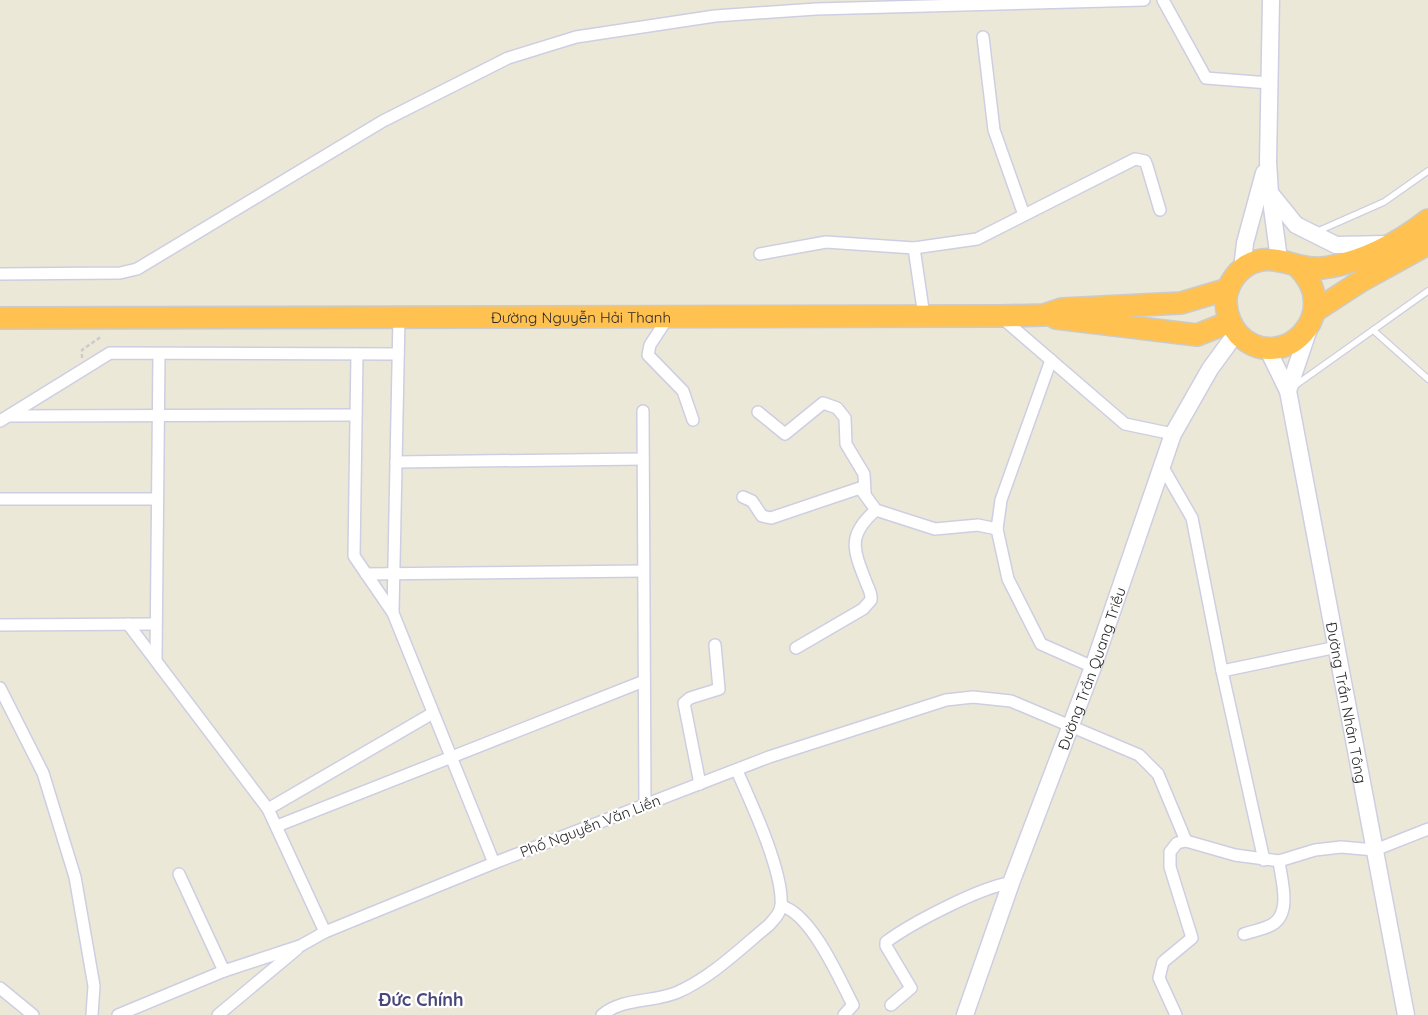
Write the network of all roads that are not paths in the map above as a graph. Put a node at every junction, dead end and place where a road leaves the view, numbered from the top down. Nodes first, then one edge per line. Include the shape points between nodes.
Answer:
1 (1144, 0) edge
2 (1164, 0) edge
3 (1271, 0) edge
4 (983, 37) dead end
5 (1269, 83) junction
6 (1268, 162) junction
7 (1428, 171) edge
8 (1270, 192) junction
9 (1160, 210) dead end
10 (1024, 215) junction
11 (1428, 220) edge
12 (1314, 233) junction
13 (1391, 244) junction
14 (1428, 244) edge
15 (914, 248) junction
16 (760, 254) dead end
17 (1288, 263) junction
18 (1242, 269) junction
19 (0, 274) edge
20 (1228, 289) junction
21 (1428, 291) edge
22 (1044, 315) junction
23 (669, 316) junction
24 (924, 316) junction
25 (1000, 316) junction
26 (399, 317) junction
27 (1313, 317) junction
28 (0, 318) edge
29 (1233, 327) junction
30 (1374, 330) junction
31 (1267, 348) junction
32 (158, 354) junction
33 (357, 354) junction
34 (398, 354) junction
35 (1051, 360) junction
36 (1428, 379) edge
37 (1288, 391) junction
38 (643, 411) dead end
39 (758, 412) dead end
40 (158, 415) junction
41 (356, 415) junction
42 (4, 419) edge
43 (693, 420) dead end
44 (1173, 434) junction
45 (643, 459) junction
46 (396, 462) junction
47 (1162, 466) junction
48 (865, 492) junction
49 (743, 498) dead end
50 (157, 499) junction
51 (0, 500) edge
52 (876, 510) junction
53 (997, 529) junction
54 (643, 571) junction
55 (366, 574) junction
56 (393, 574) junction
57 (393, 613) junction
58 (128, 624) junction
59 (156, 624) junction
60 (0, 625) edge
61 (715, 645) dead end
62 (1337, 647) junction
63 (796, 648) dead end
64 (156, 660) junction
65 (1093, 667) junction
66 (1222, 671) junction
67 (644, 681) junction
68 (0, 688) edge
69 (433, 713) junction
70 (1071, 726) junction
71 (451, 758) junction
72 (737, 771) junction
73 (700, 784) junction
74 (644, 805) junction
75 (268, 809) junction
76 (277, 826) junction
77 (1428, 829) edge
78 (1186, 841) junction
79 (1375, 850) junction
80 (1264, 860) junction
81 (1279, 861) junction
82 (494, 863) junction
83 (179, 874) dead end
84 (1011, 883) junction
85 (781, 906) junction
86 (325, 932) junction
87 (1244, 934) dead end
88 (300, 946) junction
89 (224, 971) junction
90 (0, 988) edge
91 (891, 1005) dead end
92 (34, 1015) edge
93 (92, 1015) edge
94 (118, 1015) edge
95 (218, 1015) edge
96 (602, 1015) edge
97 (844, 1015) edge
98 (965, 1015) edge
99 (1176, 1015) edge
100 (1406, 1015) edge

1 - 19 street via 715,16 576,37 508,58 383,121 137,269
2 - 5 street via 1206,78
3 - 5 street
4 - 10 street via 994,130
5 - 6 street
6 - 8 street
6 - 18 street
7 - 12 lane via 1384,202
8 - 12 street via 1296,225
8 - 17 street
9 - 10 street via 1147,166 1140,159
10 - 15 street via 977,239
11 - 13 highway
12 - 13 street via 1336,245
13 - 17 highway via 1366,258 1322,268
14 - 27 highway via 1361,280
15 - 16 street via 826,242
15 - 24 street
17 - 18 highway via 1260,260
17 - 27 highway via 1306,275 1312,286 1315,298
18 - 20 highway
20 - 22 highway, Đường Nguyễn Hải Thanh via 1181,303 1062,309
20 - 29 highway via 1226,306
21 - 30 lane
22 - 25 highway, Đường Nguyễn Hải Thanh
22 - 29 highway, Đường Nguyễn Hải Thanh via 1064,321 1197,335
23 - 24 highway, Đường Nguyễn Hải Thanh
23 - 26 highway, Đường Nguyễn Hải Thanh
23 - 43 street via 650,345 648,355 683,391
24 - 25 highway, Đường Nguyễn Hải Thanh
25 - 35 street
26 - 28 highway, Đường Nguyễn Hải Thanh
26 - 34 street
27 - 31 highway via 1297,339
27 - 37 street, Đường Trần Nhân Tông
29 - 31 highway via 1250,343
29 - 44 street, Đường Trần Quang Triều
30 - 36 lane
30 - 37 lane
31 - 37 street, Đường Trần Nhân Tông
32 - 33 street
32 - 40 street
32 - 42 street via 110,353
33 - 34 street
33 - 41 street
34 - 46 street
35 - 44 street via 1125,424
35 - 53 street via 1001,500
37 - 62 street, Đường Trần Nhân Tông
38 - 45 street
39 - 48 street via 785,434 823,403 837,408 846,418 846,444 864,474
40 - 41 street
40 - 42 street
40 - 50 street
41 - 55 street via 354,556
44 - 47 street, Đường Trần Quang Triều
45 - 46 street
45 - 54 street
46 - 56 street
47 - 65 street, Đường Trần Quang Triều
47 - 66 street via 1192,518
48 - 49 street via 860,488 771,518 759,514 752,501
48 - 52 street
50 - 51 street
50 - 59 street
52 - 53 street via 935,529 978,526
52 - 63 street via 862,522 854,546 871,600 863,610
53 - 65 street via 1008,579 1041,644
54 - 56 street
54 - 67 street
55 - 56 street
55 - 57 street
56 - 57 street
57 - 69 street
58 - 59 street
58 - 60 street
58 - 64 street
59 - 64 street
61 - 73 street via 719,689 684,703
62 - 66 street
62 - 79 street, Đường Trần Nhân Tông
64 - 75 street
65 - 70 street, Đường Trần Quang Triều
66 - 80 street
67 - 71 street
67 - 74 street
68 - 93 street via 43,773 75,877 94,986
69 - 71 street
69 - 75 street
70 - 72 street, Phố Nguyễn Văn Liền via 1003,699 973,697 946,700 769,757
70 - 78 street, Phố Nguyễn Văn Liền via 1139,755 1150,764 1158,774
70 - 84 street, Đường Trần Quang Triều
71 - 76 street
71 - 82 street
72 - 73 street, Phố Nguyễn Văn Liền
72 - 85 street via 773,864
73 - 74 street, Phố Nguyễn Văn Liền
74 - 82 street, Phố Nguyễn Văn Liền
75 - 76 street
76 - 86 street
77 - 79 street
78 - 80 street
78 - 99 street via 1177,844 1170,852 1170,868 1192,938 1163,962 1159,972
79 - 81 street via 1341,847 1315,850
79 - 100 street, Đường Trần Nhân Tông
80 - 81 street
81 - 87 street via 1284,908 1281,916 1272,925
82 - 86 street, Phố Nguyễn Văn Liền
83 - 89 street
84 - 91 street via 941,911 886,942 911,988
84 - 98 street, Đường Trần Quang Triều
85 - 96 street via 779,914 769,925 696,982 658,1000 616,1005
85 - 97 street via 798,915 828,956 853,1005
86 - 88 street, Phố Nguyễn Văn Liền
88 - 89 street, Phố Nguyễn Văn Liền
88 - 95 street
89 - 94 street, Phố Nguyễn Văn Liền
90 - 92 street

